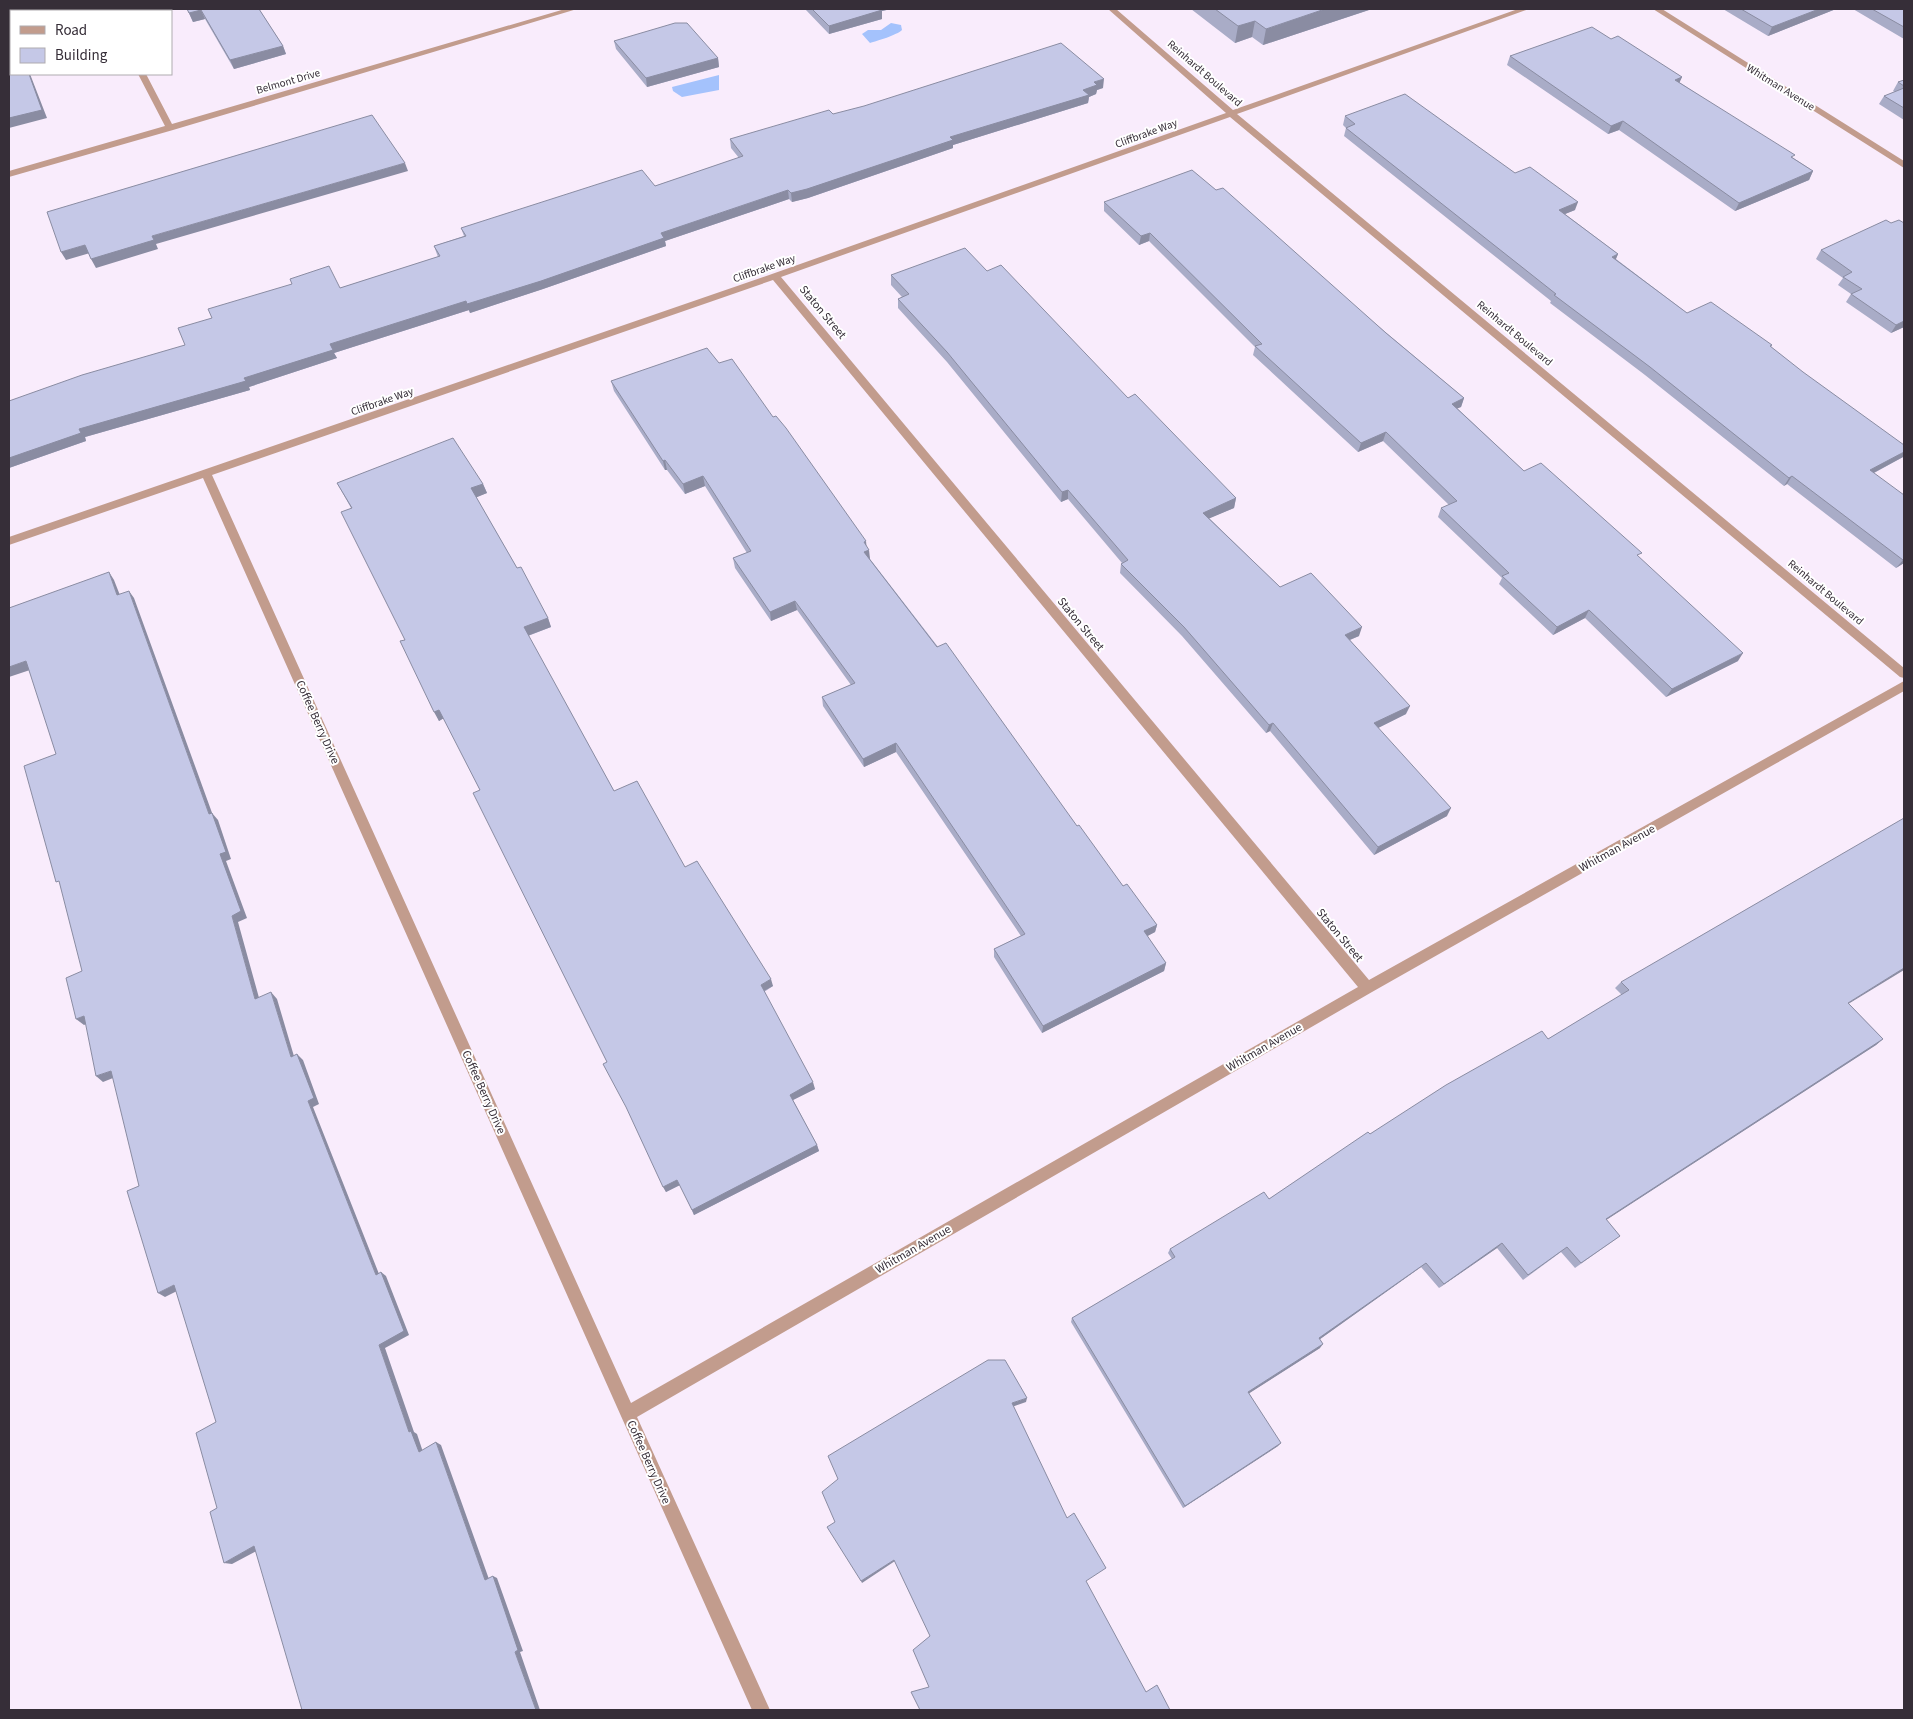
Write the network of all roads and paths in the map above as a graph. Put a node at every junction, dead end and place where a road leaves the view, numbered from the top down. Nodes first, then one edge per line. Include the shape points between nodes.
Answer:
1 (573, 9) edge
2 (1112, 9) edge
3 (1525, 9) edge
4 (1657, 9) edge
5 (143, 75) edge
6 (1232, 114) junction
7 (170, 128) junction
8 (1904, 165) edge
9 (9, 174) edge
10 (775, 276) junction
11 (206, 474) junction
12 (9, 541) edge
13 (1904, 674) edge
14 (1904, 686) edge
15 (1366, 988) junction
16 (628, 1414) junction
17 (761, 1710) edge

1 - 7 street, Belmont Drive
2 - 6 street, Reinhardt Boulevard
3 - 6 street, Cliffbrake Way
4 - 8 street, Whitman Avenue
5 - 7 street
6 - 10 street, Cliffbrake Way
6 - 13 street, Reinhardt Boulevard
7 - 9 street, Belmont Drive
10 - 11 street, Cliffbrake Way
10 - 15 street, Staton Street
11 - 12 street, Cliffbrake Way
11 - 16 street, Coffee Berry Drive
14 - 15 street, Whitman Avenue
15 - 16 street, Whitman Avenue
16 - 17 street, Coffee Berry Drive

